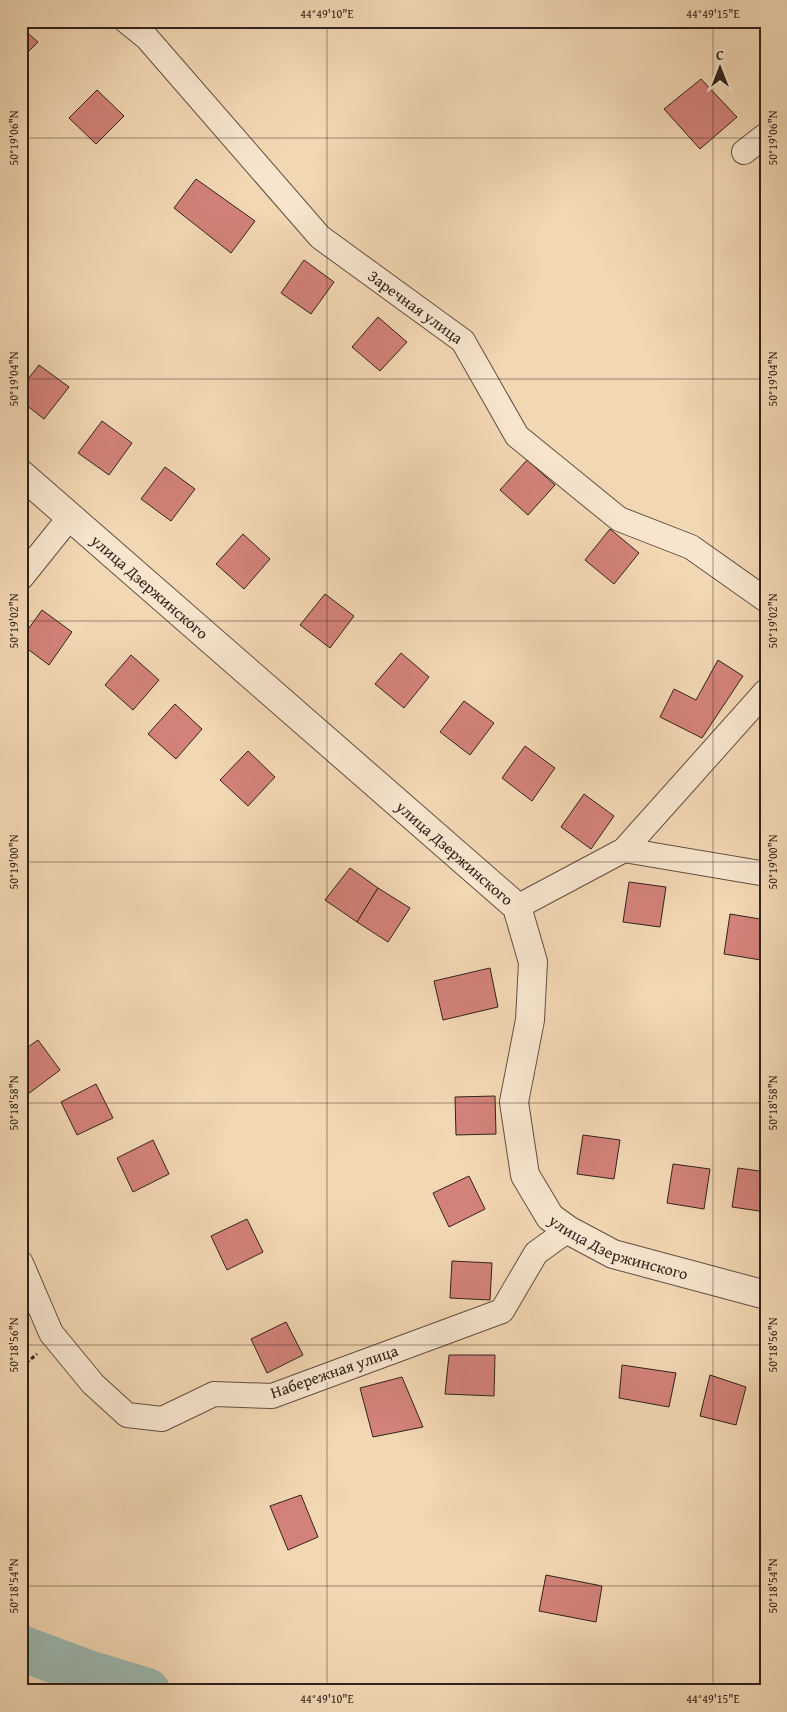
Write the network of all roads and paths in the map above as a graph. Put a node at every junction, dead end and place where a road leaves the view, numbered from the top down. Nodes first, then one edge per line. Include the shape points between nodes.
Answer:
1 (126, 21) edge
2 (766, 135) edge
3 (744, 152) dead end
4 (21, 474) edge
5 (70, 517) junction
6 (21, 578) edge
7 (766, 600) edge
8 (766, 691) edge
9 (624, 850) junction
10 (766, 874) edge
11 (517, 907) junction
12 (568, 1230) junction
13 (21, 1263) edge
14 (766, 1295) edge

1 - 7 street, Заречная улица via 147,38 320,237 463,340 517,436 619,520 691,547
2 - 3 street
4 - 5 street, улица Дзержинского
5 - 6 street
5 - 11 street, улица Дзержинского
8 - 9 street
9 - 10 street
9 - 11 street
11 - 12 street, улица Дзержинского via 533,962 530,1020 514,1102 525,1175 550,1217
12 - 13 street, Набережная улица via 536,1253 502,1311 272,1396 214,1394 162,1419 126,1415 93,1384 51,1333
12 - 14 street, улица Дзержинского via 613,1254

